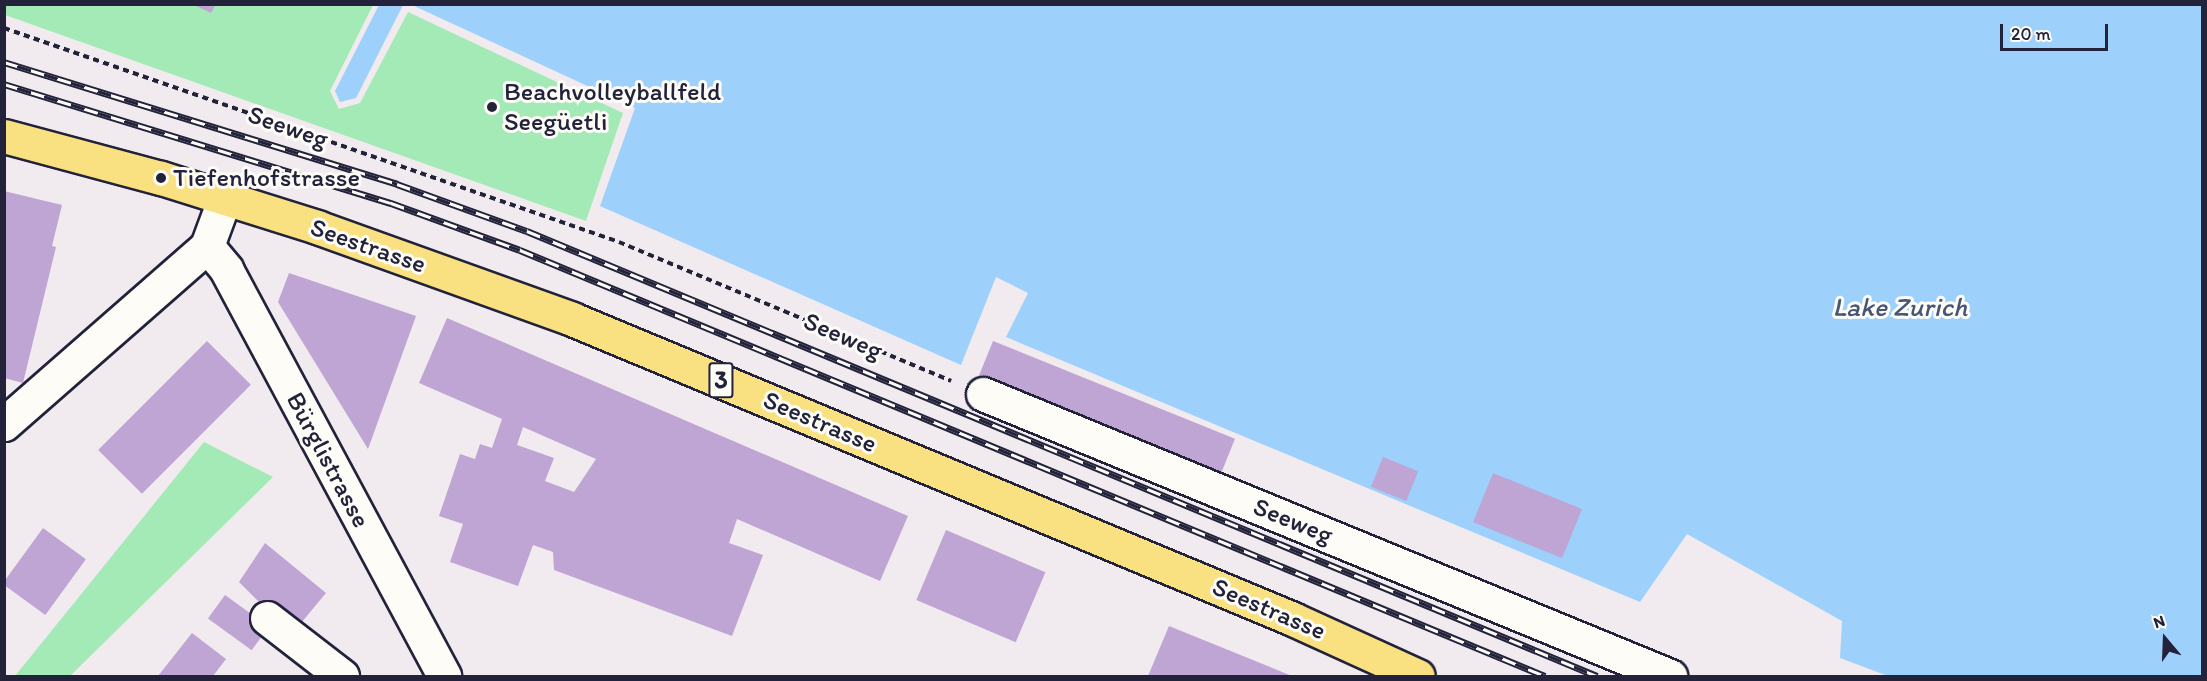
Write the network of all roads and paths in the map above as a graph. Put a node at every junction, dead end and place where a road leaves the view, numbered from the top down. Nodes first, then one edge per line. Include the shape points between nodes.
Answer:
1 (4, 28) edge
2 (4, 136) edge
3 (224, 200) junction
4 (207, 246) junction
5 (983, 394) joint
6 (4, 424) edge
7 (267, 618) dead end
8 (342, 676) edge
9 (444, 676) edge
10 (1418, 676) edge
11 (1670, 676) edge

1 - 5 path, Seeweg via 619,242
2 - 3 main road, Seestrasse / 3 via 161,178
3 - 4 street
3 - 10 main road, Seestrasse / 3 via 317,227 572,319 1282,614
4 - 6 street
4 - 9 street, Bürglistrasse via 226,269
5 - 11 street, Seeweg
7 - 8 street

